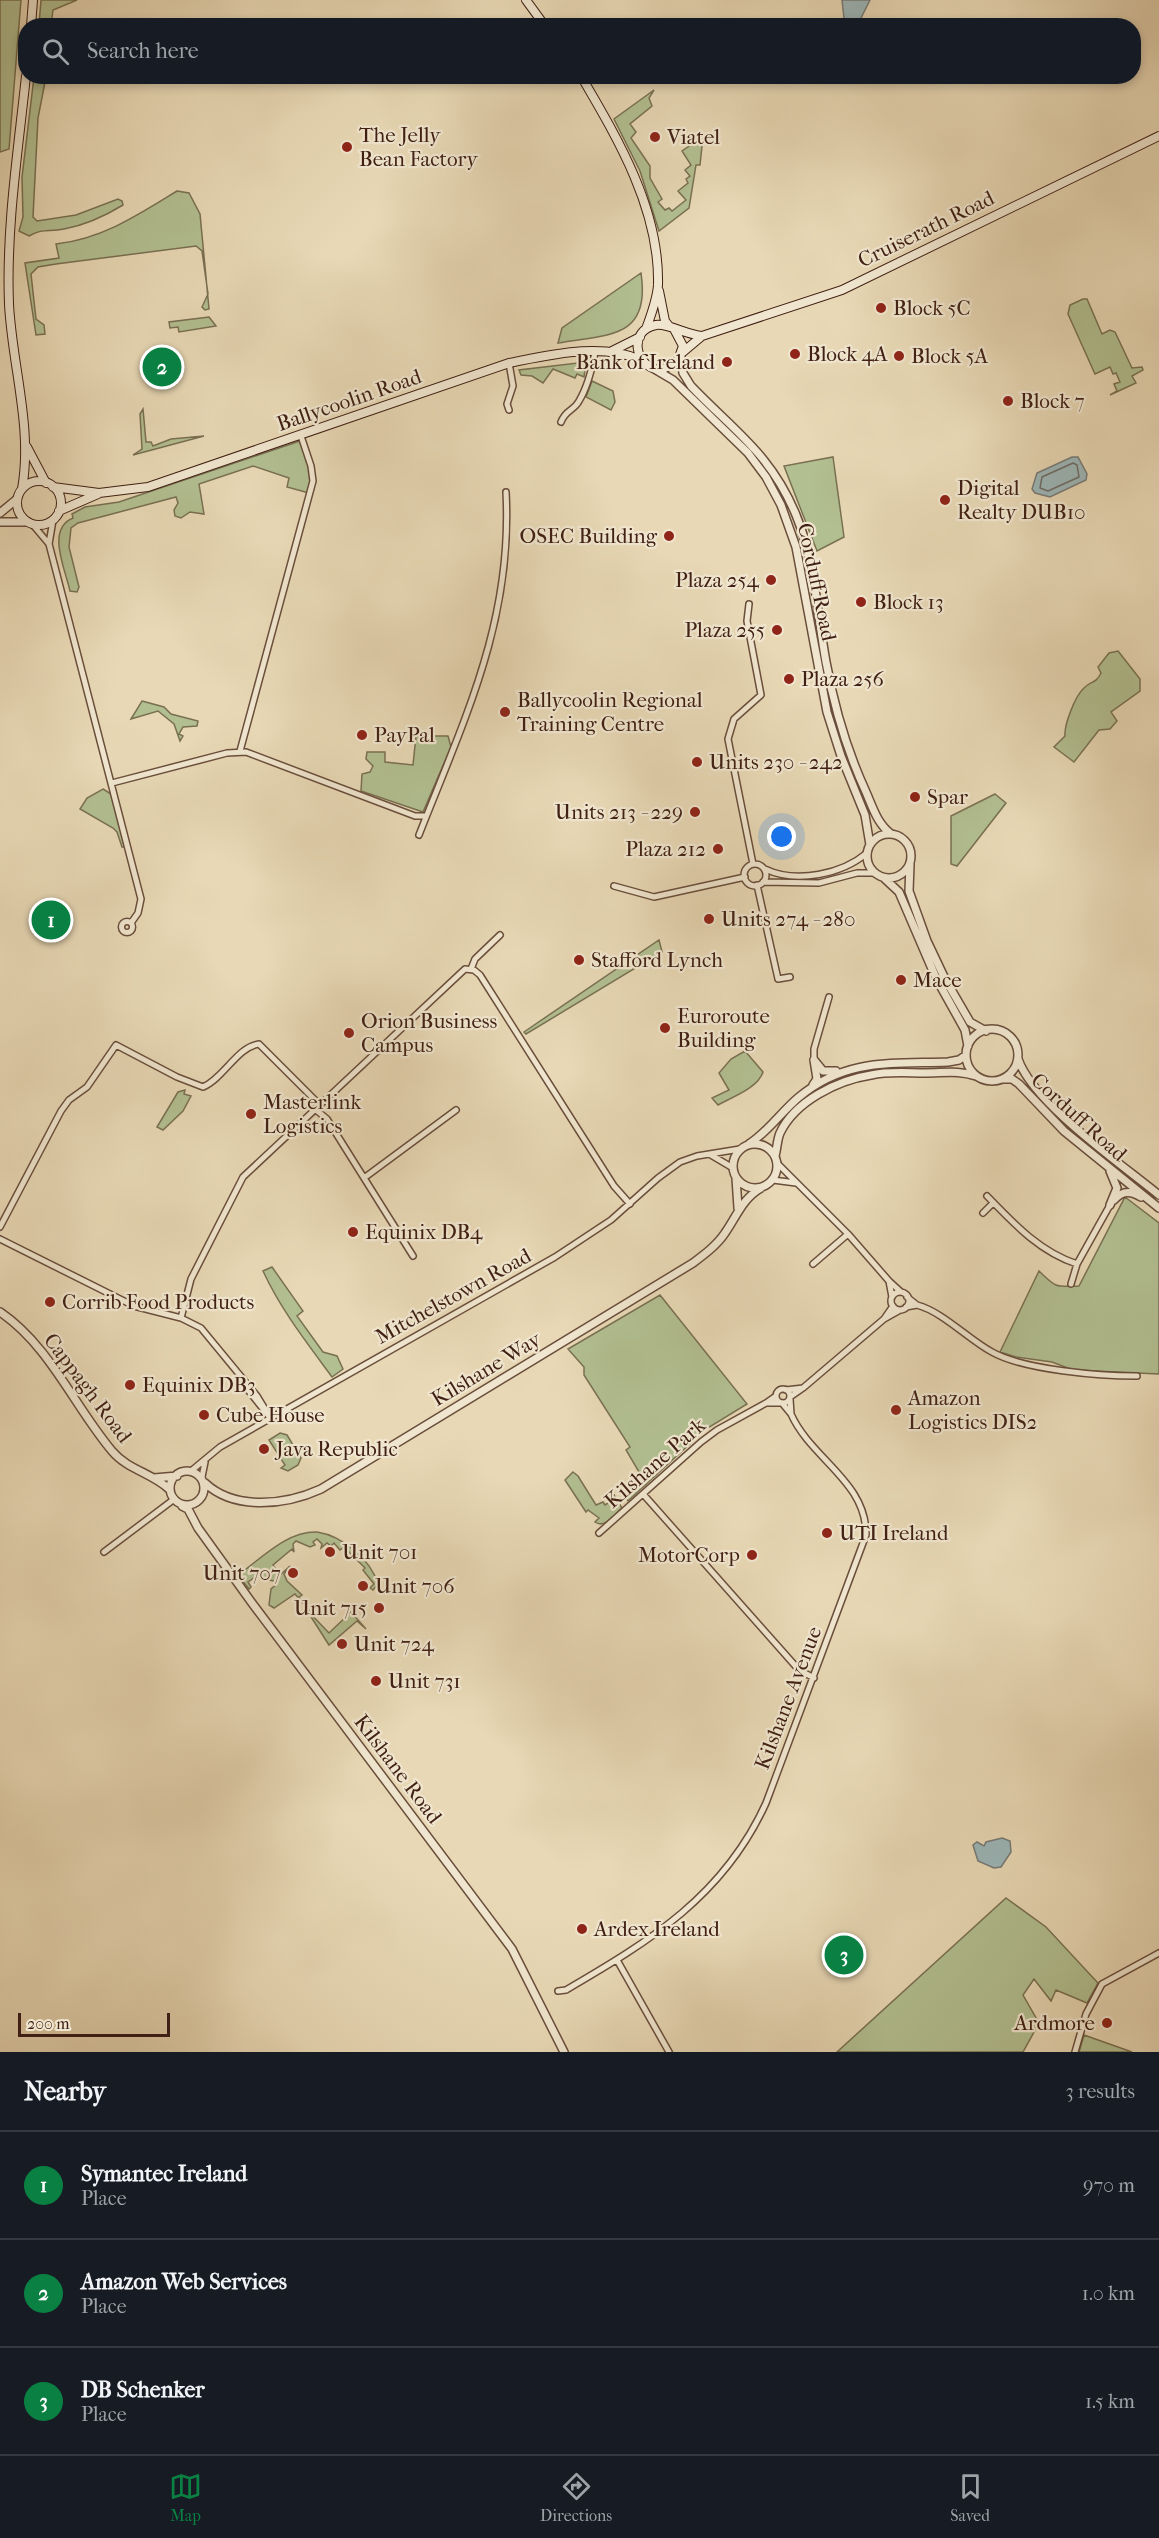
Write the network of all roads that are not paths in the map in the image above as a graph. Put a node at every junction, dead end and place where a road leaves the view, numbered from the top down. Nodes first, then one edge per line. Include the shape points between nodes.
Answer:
1 (33, 0) edge
2 (526, 0) edge
3 (32, 18) edge
4 (538, 18) edge
5 (25, 84) edge
6 (585, 84) edge
7 (1159, 136) edge
8 (658, 287) junction
9 (672, 328) junction
10 (646, 329) junction
11 (702, 336) junction
12 (640, 337) junction
13 (612, 351) junction
14 (595, 352) junction
15 (682, 355) junction
16 (641, 360) junction
17 (509, 363) junction
18 (656, 370) junction
19 (509, 410) dead end
20 (561, 422) dead end
21 (301, 436) junction
22 (27, 446) junction
23 (50, 485) junction
24 (22, 489) junction
25 (507, 492) dead end
26 (99, 494) junction
27 (17, 500) junction
28 (59, 511) junction
29 (0, 513) edge
30 (53, 520) junction
31 (0, 522) edge
32 (30, 524) junction
33 (50, 544) junction
34 (749, 604) dead end
35 (240, 751) junction
36 (112, 783) junction
37 (424, 816) junction
38 (891, 834) junction
39 (418, 836) dead end
40 (869, 849) junction
41 (753, 864) junction
42 (910, 864) junction
43 (765, 869) junction
44 (874, 873) junction
45 (745, 877) junction
46 (884, 878) junction
47 (760, 884) junction
48 (614, 886) dead end
49 (130, 923) dead end
50 (500, 934) dead end
51 (471, 969) junction
52 (790, 976) dead end
53 (829, 997) dead end
54 (986, 1031) junction
55 (968, 1046) junction
56 (966, 1055) junction
57 (1018, 1059) junction
58 (814, 1060) junction
59 (849, 1069) junction
60 (976, 1076) junction
61 (1003, 1079) junction
62 (811, 1087) junction
63 (317, 1107) junction
64 (456, 1110) dead end
65 (749, 1144) junction
66 (1084, 1148) junction
67 (740, 1149) junction
68 (711, 1155) junction
69 (776, 1156) junction
70 (778, 1164) junction
71 (733, 1168) junction
72 (364, 1178) junction
73 (736, 1178) junction
74 (773, 1180) junction
75 (797, 1184) junction
76 (761, 1188) junction
77 (1159, 1195) edge
78 (987, 1196) dead end
79 (993, 1203) junction
80 (630, 1204) junction
81 (1110, 1205) junction
82 (738, 1208) junction
83 (1159, 1210) edge
84 (983, 1213) dead end
85 (0, 1227) edge
86 (848, 1234) junction
87 (0, 1239) edge
88 (413, 1256) dead end
89 (813, 1264) dead end
90 (1077, 1264) junction
91 (889, 1281) junction
92 (1071, 1284) dead end
93 (901, 1292) junction
94 (908, 1297) junction
95 (892, 1298) junction
96 (918, 1305) junction
97 (893, 1306) junction
98 (903, 1309) junction
99 (0, 1312) edge
100 (181, 1317) junction
101 (884, 1319) junction
102 (1137, 1376) dead end
103 (803, 1388) junction
104 (786, 1390) junction
105 (776, 1396) junction
106 (790, 1398) junction
107 (766, 1403) junction
108 (781, 1403) junction
109 (791, 1414) junction
110 (271, 1419) junction
111 (205, 1461) junction
112 (191, 1471) junction
113 (177, 1476) junction
114 (154, 1478) junction
115 (203, 1480) junction
116 (169, 1489) junction
117 (224, 1494) junction
118 (643, 1494) junction
119 (201, 1497) junction
120 (173, 1500) junction
121 (193, 1503) junction
122 (182, 1506) junction
123 (191, 1515) junction
124 (599, 1533) dead end
125 (104, 1552) dead end
126 (814, 1678) junction
127 (1159, 1953) edge
128 (617, 1960) junction
129 (558, 1991) dead end
130 (564, 2052) edge
131 (669, 2052) edge
132 (1075, 2052) edge

1 - 3 main road
2 - 4 main road
5 - 22 main road via 9,303
6 - 8 main road via 632,171 643,200 654,242
7 - 11 main road, Cruiserath Road via 842,290
8 - 9 main road via 665,321
8 - 10 main road
9 - 10 main road via 660,324
9 - 11 main road
9 - 15 main road via 682,341
10 - 12 main road
11 - 15 main road, Cruiserath Road
12 - 13 main road, Ballycoolin Road
12 - 16 main road via 637,349
13 - 14 main road, Ballycoolin Road
13 - 16 main road, Ballycoolin Road
14 - 17 main road, Ballycoolin Road via 547,355
14 - 20 street via 579,403 564,413
15 - 18 main road via 672,367
15 - 38 street, Corduff Road via 683,373 691,386 759,451 791,503 807,552 843,732 879,822
16 - 18 main road
17 - 19 street via 513,386
17 - 21 main road, Ballycoolin Road
18 - 40 street, Corduff Road via 673,380 748,453 781,505 796,548 827,712 844,767 865,815
21 - 26 main road, Ballycoolin Road via 148,487
21 - 35 street via 314,481
22 - 23 main road
22 - 24 main road
23 - 24 main road via 33,482
23 - 26 main road, Ballycoolin Road
23 - 28 main road via 60,498
24 - 27 main road
25 - 37 street via 506,562 495,628 482,673
26 - 28 main road, Ballycoolin Road
27 - 29 street
27 - 32 main road via 18,510
28 - 30 main road
30 - 32 main road via 44,525
30 - 33 street
31 - 32 street
32 - 33 street
33 - 36 street
34 - 41 street via 747,621 761,695 734,719 728,749
35 - 36 street
35 - 37 street
36 - 49 street via 141,899 138,913
37 - 39 street
38 - 40 street via 879,836
38 - 42 street via 909,845
40 - 43 street via 846,867 818,876
40 - 44 street via 868,864
41 - 43 street
41 - 45 street
42 - 46 street via 897,877
42 - 54 street via 909,891 945,979 970,1022
43 - 47 street via 766,876
44 - 46 street
44 - 47 street via 857,873 819,883
45 - 47 street via 748,882
45 - 48 street via 654,897
46 - 55 street via 899,892 936,978 965,1030
47 - 52 street via 778,980
50 - 51 street via 475,959
51 - 63 street via 459,974
51 - 80 street via 480,975 614,1186
53 - 58 street
54 - 55 street via 979,1031
54 - 57 street via 1002,1031 1013,1038
55 - 56 street
56 - 59 street via 948,1062 894,1062
56 - 60 street
57 - 61 street via 1013,1074
57 - 77 street, Corduff Road via 1026,1078 1044,1099
58 - 59 street via 824,1071
58 - 62 street via 817,1079
59 - 62 street
60 - 61 street via 990,1081
60 - 69 street via 957,1071 882,1073 844,1082 816,1097 795,1115 780,1134
61 - 66 street, Corduff Road via 1019,1084
62 - 65 street
63 - 72 street
63 - 85 street via 259,1044 251,1046 203,1087 116,1046 87,1087 61,1111
63 - 100 street via 238,1184 191,1279
64 - 72 street
65 - 67 street
65 - 69 street via 762,1145
66 - 81 street via 1114,1177 1117,1188
66 - 83 street, Corduff Road
67 - 68 street, Mitchelstown Road
67 - 71 street
68 - 71 street
68 - 80 street, Mitchelstown Road via 690,1158 673,1167
69 - 70 street
70 - 74 street
70 - 75 street
71 - 73 street
72 - 88 street
73 - 76 street via 748,1187
73 - 82 street
74 - 75 street
74 - 76 street
75 - 86 street
76 - 82 street, Kilshane Way
78 - 79 street
79 - 84 street
79 - 90 street via 1045,1250
80 - 110 street, Mitchelstown Road via 590,1236 555,1257
81 - 83 street via 1119,1194 1133,1193
81 - 90 street
82 - 117 street, Kilshane Way via 717,1244 693,1263 321,1489 275,1502 253,1502
86 - 89 street
86 - 91 street
87 - 100 street via 134,1306
90 - 92 street
91 - 93 street
91 - 95 street
93 - 94 street
93 - 95 street
94 - 96 street
94 - 98 street
95 - 97 street
96 - 98 street
96 - 102 street via 1009,1359 1077,1373
97 - 98 street
97 - 101 street
98 - 101 street
99 - 114 street, Cappagh Road via 26,1332 113,1452 131,1468
100 - 110 street via 208,1334
101 - 103 street
103 - 104 street
103 - 106 street
104 - 105 street, Kilshane Park via 780,1390
104 - 106 street
105 - 107 street, Kilshane Park
105 - 108 street, Kilshane Avenue
106 - 108 street
106 - 109 street, Kilshane Avenue
107 - 108 street, Kilshane Park
107 - 118 street, Kilshane Park via 717,1430
108 - 109 street, Kilshane Avenue
109 - 126 street, Kilshane Avenue via 802,1433 857,1497 866,1521 863,1547
110 - 111 street, Mitchelstown Road via 220,1447
111 - 112 street, Mitchelstown Road
111 - 115 street
112 - 113 street
112 - 115 street
113 - 114 street
113 - 116 street
114 - 116 street, Cappagh Road
115 - 117 street, Kilshane Way
115 - 119 street
116 - 120 street
117 - 119 street, Kilshane Way
118 - 124 street, Kilshane Park
118 - 126 street via 799,1670
119 - 121 street
120 - 122 street
120 - 125 street
121 - 122 street
121 - 123 street
122 - 123 street, Kilshane Road
123 - 130 street, Kilshane Road via 252,1603 512,1949
126 - 128 street, Kilshane Avenue via 747,1842 670,1924
127 - 132 street via 1102,1984 1086,2014
128 - 129 street, Kilshane Avenue
128 - 131 street

